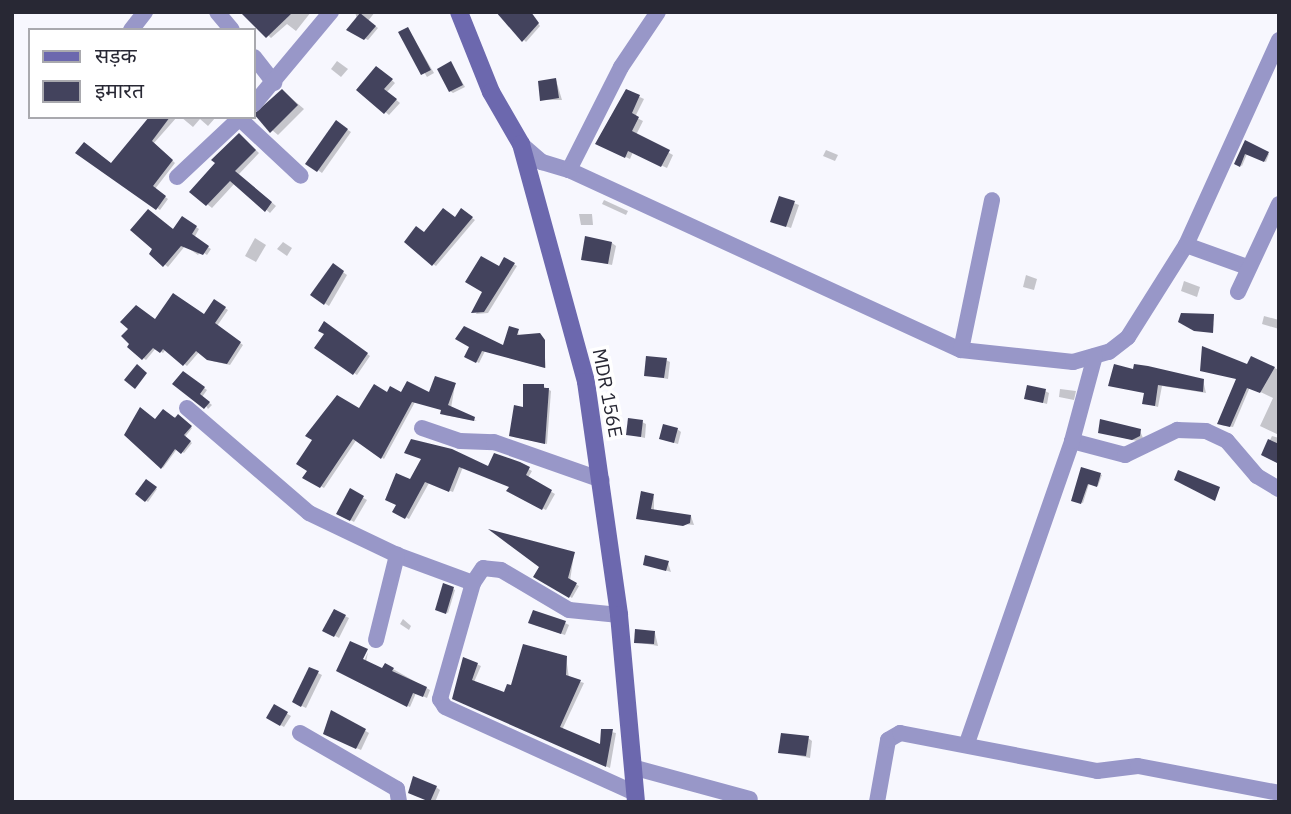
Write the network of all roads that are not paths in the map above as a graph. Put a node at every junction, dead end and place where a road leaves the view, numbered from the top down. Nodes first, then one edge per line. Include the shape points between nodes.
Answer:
1 (145, 12) edge
2 (217, 12) edge
3 (331, 12) edge
4 (458, 12) edge
5 (658, 12) edge
6 (133, 28) edge
7 (230, 28) edge
8 (1279, 40) edge
9 (256, 60) edge
10 (274, 83) junction
11 (256, 102) edge
12 (239, 119) edge
13 (241, 119) edge
14 (520, 144) junction
15 (569, 170) junction
16 (301, 176) dead end
17 (177, 177) dead end
18 (992, 200) dead end
19 (1279, 204) edge
20 (1186, 245) junction
21 (1247, 267) junction
22 (1238, 292) dead end
23 (961, 350) junction
24 (1095, 356) junction
25 (187, 408) dead end
26 (422, 428) dead end
27 (1072, 441) junction
28 (602, 480) junction
29 (1279, 489) edge
30 (397, 555) junction
31 (473, 583) junction
32 (620, 615) junction
33 (376, 640) dead end
34 (300, 733) dead end
35 (967, 743) junction
36 (632, 767) junction
37 (1279, 793) edge
38 (636, 798) edge
39 (750, 799) dead end
40 (399, 802) edge
41 (877, 802) edge

1 - 6 street
2 - 7 street
3 - 10 street
4 - 14 main road, MDR 156E via 491,92
5 - 15 street via 621,67
8 - 20 street
9 - 10 street
10 - 11 street
12 - 17 street
13 - 16 street
14 - 15 street via 542,162
14 - 28 main road, MDR 156E via 562,284
15 - 23 street
18 - 23 street
19 - 21 street
20 - 21 street
20 - 24 street via 1128,337
21 - 22 street
23 - 24 street via 1073,362
24 - 27 street
25 - 30 street via 309,513
26 - 28 street via 460,441 495,442
27 - 29 street via 1125,455 1177,430 1206,431 1227,441 1257,476
27 - 35 street
28 - 32 main road, MDR 156E
30 - 31 street
30 - 33 street
31 - 32 street via 483,568 491,567 569,610
31 - 38 street via 439,691 445,707
32 - 36 main road, MDR 156E
34 - 40 street via 397,789
35 - 37 street via 1097,771 1138,766
35 - 41 street via 900,733 890,736
36 - 38 main road, MDR 156E
36 - 39 street

